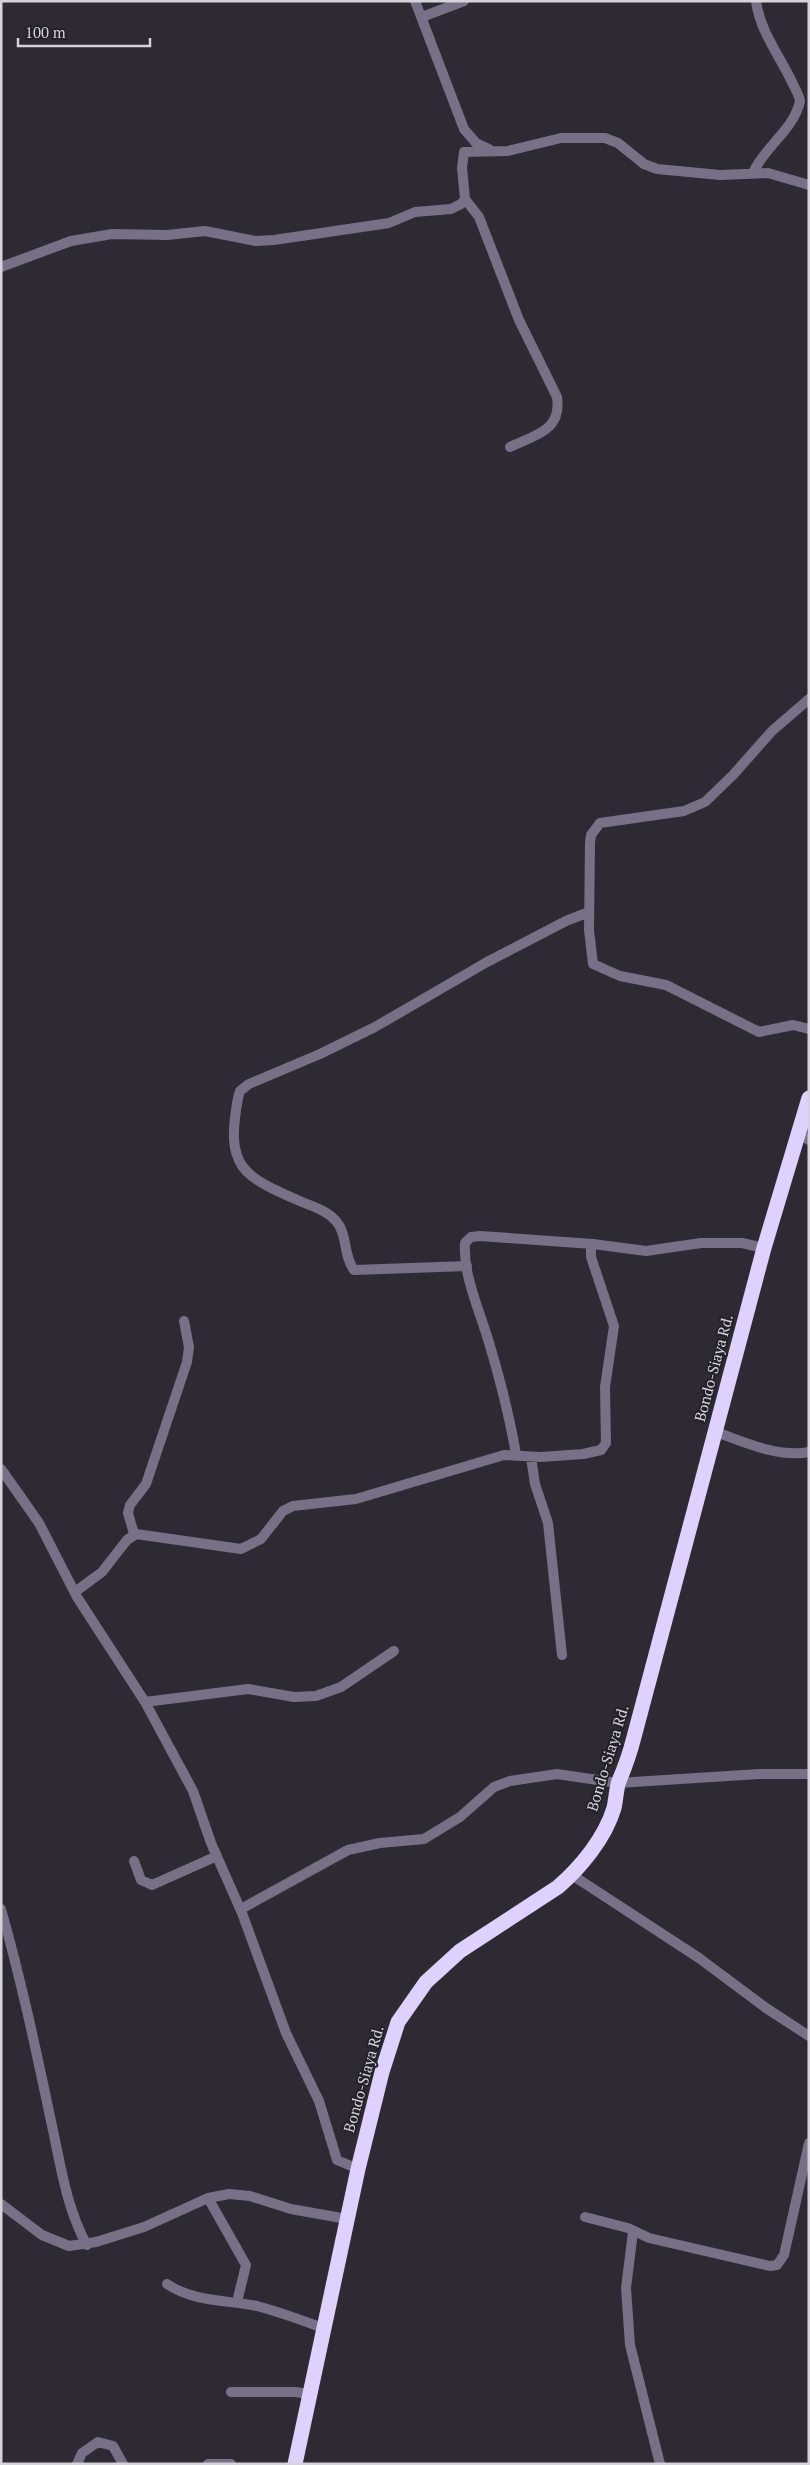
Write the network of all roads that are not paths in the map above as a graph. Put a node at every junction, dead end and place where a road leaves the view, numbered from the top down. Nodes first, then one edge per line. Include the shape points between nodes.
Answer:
1 (415, 1) edge
2 (464, 1) edge
3 (756, 1) edge
4 (422, 17) junction
5 (492, 150) junction
6 (753, 173) junction
7 (809, 185) edge
8 (465, 199) junction
9 (1, 267) edge
10 (510, 447) dead end
11 (809, 699) edge
12 (589, 912) junction
13 (809, 1029) edge
14 (809, 1098) edge
15 (803, 1136) edge
16 (593, 1244) junction
17 (764, 1248) junction
18 (467, 1266) junction
19 (184, 1321) dead end
20 (716, 1432) junction
21 (809, 1452) edge
22 (516, 1454) junction
23 (531, 1457) junction
24 (1, 1469) edge
25 (134, 1534) junction
26 (75, 1592) junction
27 (394, 1651) dead end
28 (562, 1655) dead end
29 (145, 1702) junction
30 (809, 1774) edge
31 (618, 1783) junction
32 (216, 1856) junction
33 (134, 1861) dead end
34 (572, 1875) junction
35 (1, 1909) edge
36 (241, 1909) junction
37 (809, 2036) edge
38 (809, 2143) edge
39 (358, 2170) junction
40 (208, 2198) junction
41 (1, 2204) edge
42 (586, 2217) dead end
43 (348, 2219) junction
44 (633, 2232) junction
45 (87, 2245) junction
46 (167, 2284) dead end
47 (237, 2302) junction
48 (323, 2328) junction
49 (230, 2392) dead end
50 (309, 2394) junction
51 (77, 2464) edge
52 (123, 2464) edge
53 (208, 2464) edge
54 (231, 2464) edge
55 (295, 2464) edge
56 (660, 2464) edge

1 - 4 street
2 - 4 street
3 - 6 street via 768,41 787,71 800,101 783,132 761,157
4 - 5 street via 464,129 476,143
5 - 6 street via 508,150 561,138 597,138 613,141 657,170 720,175
5 - 8 street via 464,152
6 - 7 street
8 - 9 street via 451,209 415,212 389,223 274,240 256,241 205,231 97,236 71,241
8 - 10 street via 479,217 519,320 556,397 557,417 552,424
11 - 12 street via 781,722 705,802 684,811 615,820 596,826 590,842
12 - 13 street via 591,959 599,968 620,976 666,985 759,1032 793,1025
12 - 18 street via 487,962 351,1040 248,1084 240,1091 233,1145 241,1166 249,1176 264,1185 318,1209 337,1222 354,1270
14 - 15 highway, Bondo-Siaya Rd.
15 - 17 highway, Bondo-Siaya Rd.
16 - 17 street via 646,1251 701,1243 742,1243
16 - 18 street via 471,1237 465,1244
16 - 23 street via 591,1256 612,1316 614,1332 605,1387 606,1444 601,1450 583,1454
17 - 20 highway, Bondo-Siaya Rd.
18 - 22 street via 505,1397
19 - 25 street via 187,1362 146,1484 130,1505 128,1513
20 - 21 street via 780,1452
20 - 31 highway, Bondo-Siaya Rd. via 632,1746
22 - 23 street
22 - 25 street via 494,1457 356,1499 287,1508 261,1540 241,1549
23 - 28 street via 535,1484 548,1523
24 - 26 street via 39,1523
25 - 26 street via 102,1572
26 - 29 street
27 - 29 street via 341,1686 316,1696 294,1697 248,1689
29 - 32 street via 193,1791
30 - 31 street
31 - 34 highway, Bondo-Siaya Rd. via 614,1808 606,1826
31 - 36 street via 557,1774 502,1783 484,1794 460,1817 424,1839 348,1850
32 - 33 street via 152,1885 141,1880
32 - 36 street
34 - 37 street via 699,1958
34 - 39 highway, Bondo-Siaya Rd. via 460,1951 418,1992 392,2037
35 - 45 street via 24,1992 68,2194
36 - 39 street via 286,2033 325,2116 337,2160
38 - 44 street via 780,2264 770,2266
39 - 43 highway, Bondo-Siaya Rd.
40 - 43 street via 239,2194 290,2210
40 - 45 street via 144,2227
40 - 47 street via 246,2265
41 - 45 street via 59,2244
42 - 44 street
43 - 48 highway, Bondo-Siaya Rd.
44 - 56 street via 626,2288 630,2344
46 - 47 street via 186,2294
47 - 48 street via 283,2313
48 - 50 highway, Bondo-Siaya Rd.
49 - 50 street
50 - 55 highway, Bondo-Siaya Rd.
51 - 52 street via 82,2453 98,2442 113,2446
53 - 54 street

